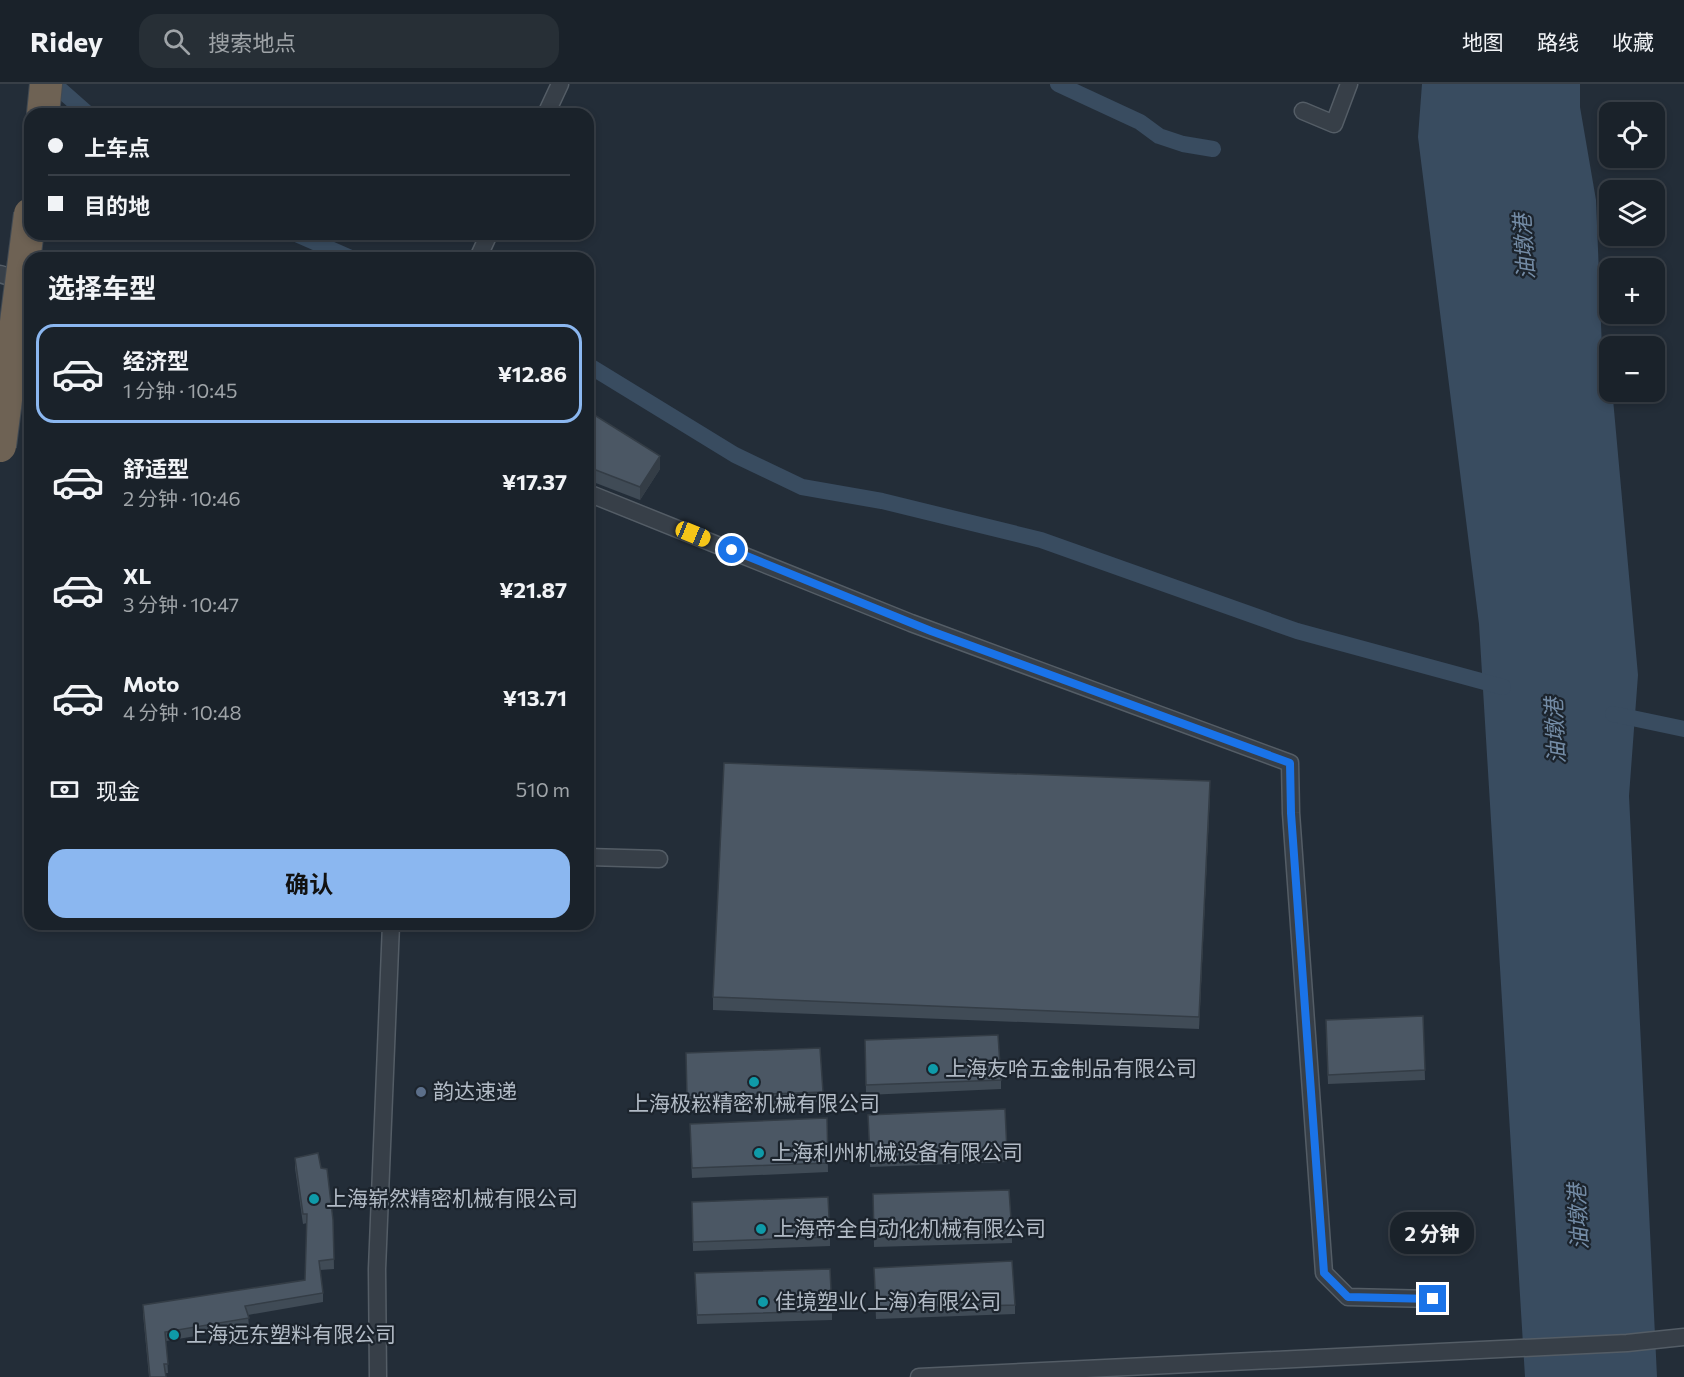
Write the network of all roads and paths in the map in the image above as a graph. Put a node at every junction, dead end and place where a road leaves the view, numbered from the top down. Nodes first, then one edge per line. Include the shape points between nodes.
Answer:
1 (46, 84) edge
2 (560, 84) edge
3 (1349, 84) edge
4 (44, 108) edge
5 (549, 108) edge
6 (1303, 111) dead end
7 (24, 260) edge
8 (0, 274) edge
9 (24, 281) edge
10 (0, 446) edge
11 (594, 495) edge
12 (594, 857) edge
13 (658, 859) dead end
14 (391, 930) edge
15 (1433, 1299) dead end
16 (1684, 1337) edge
17 (378, 1377) edge
18 (921, 1377) edge

1 - 4 highway
2 - 5 street
3 - 6 street via 1334,124
7 - 10 highway, bridge
8 - 9 street
11 - 15 street via 911,623 1290,763 1324,1273 1348,1297
12 - 13 street
14 - 17 street via 377,1269
16 - 18 street

